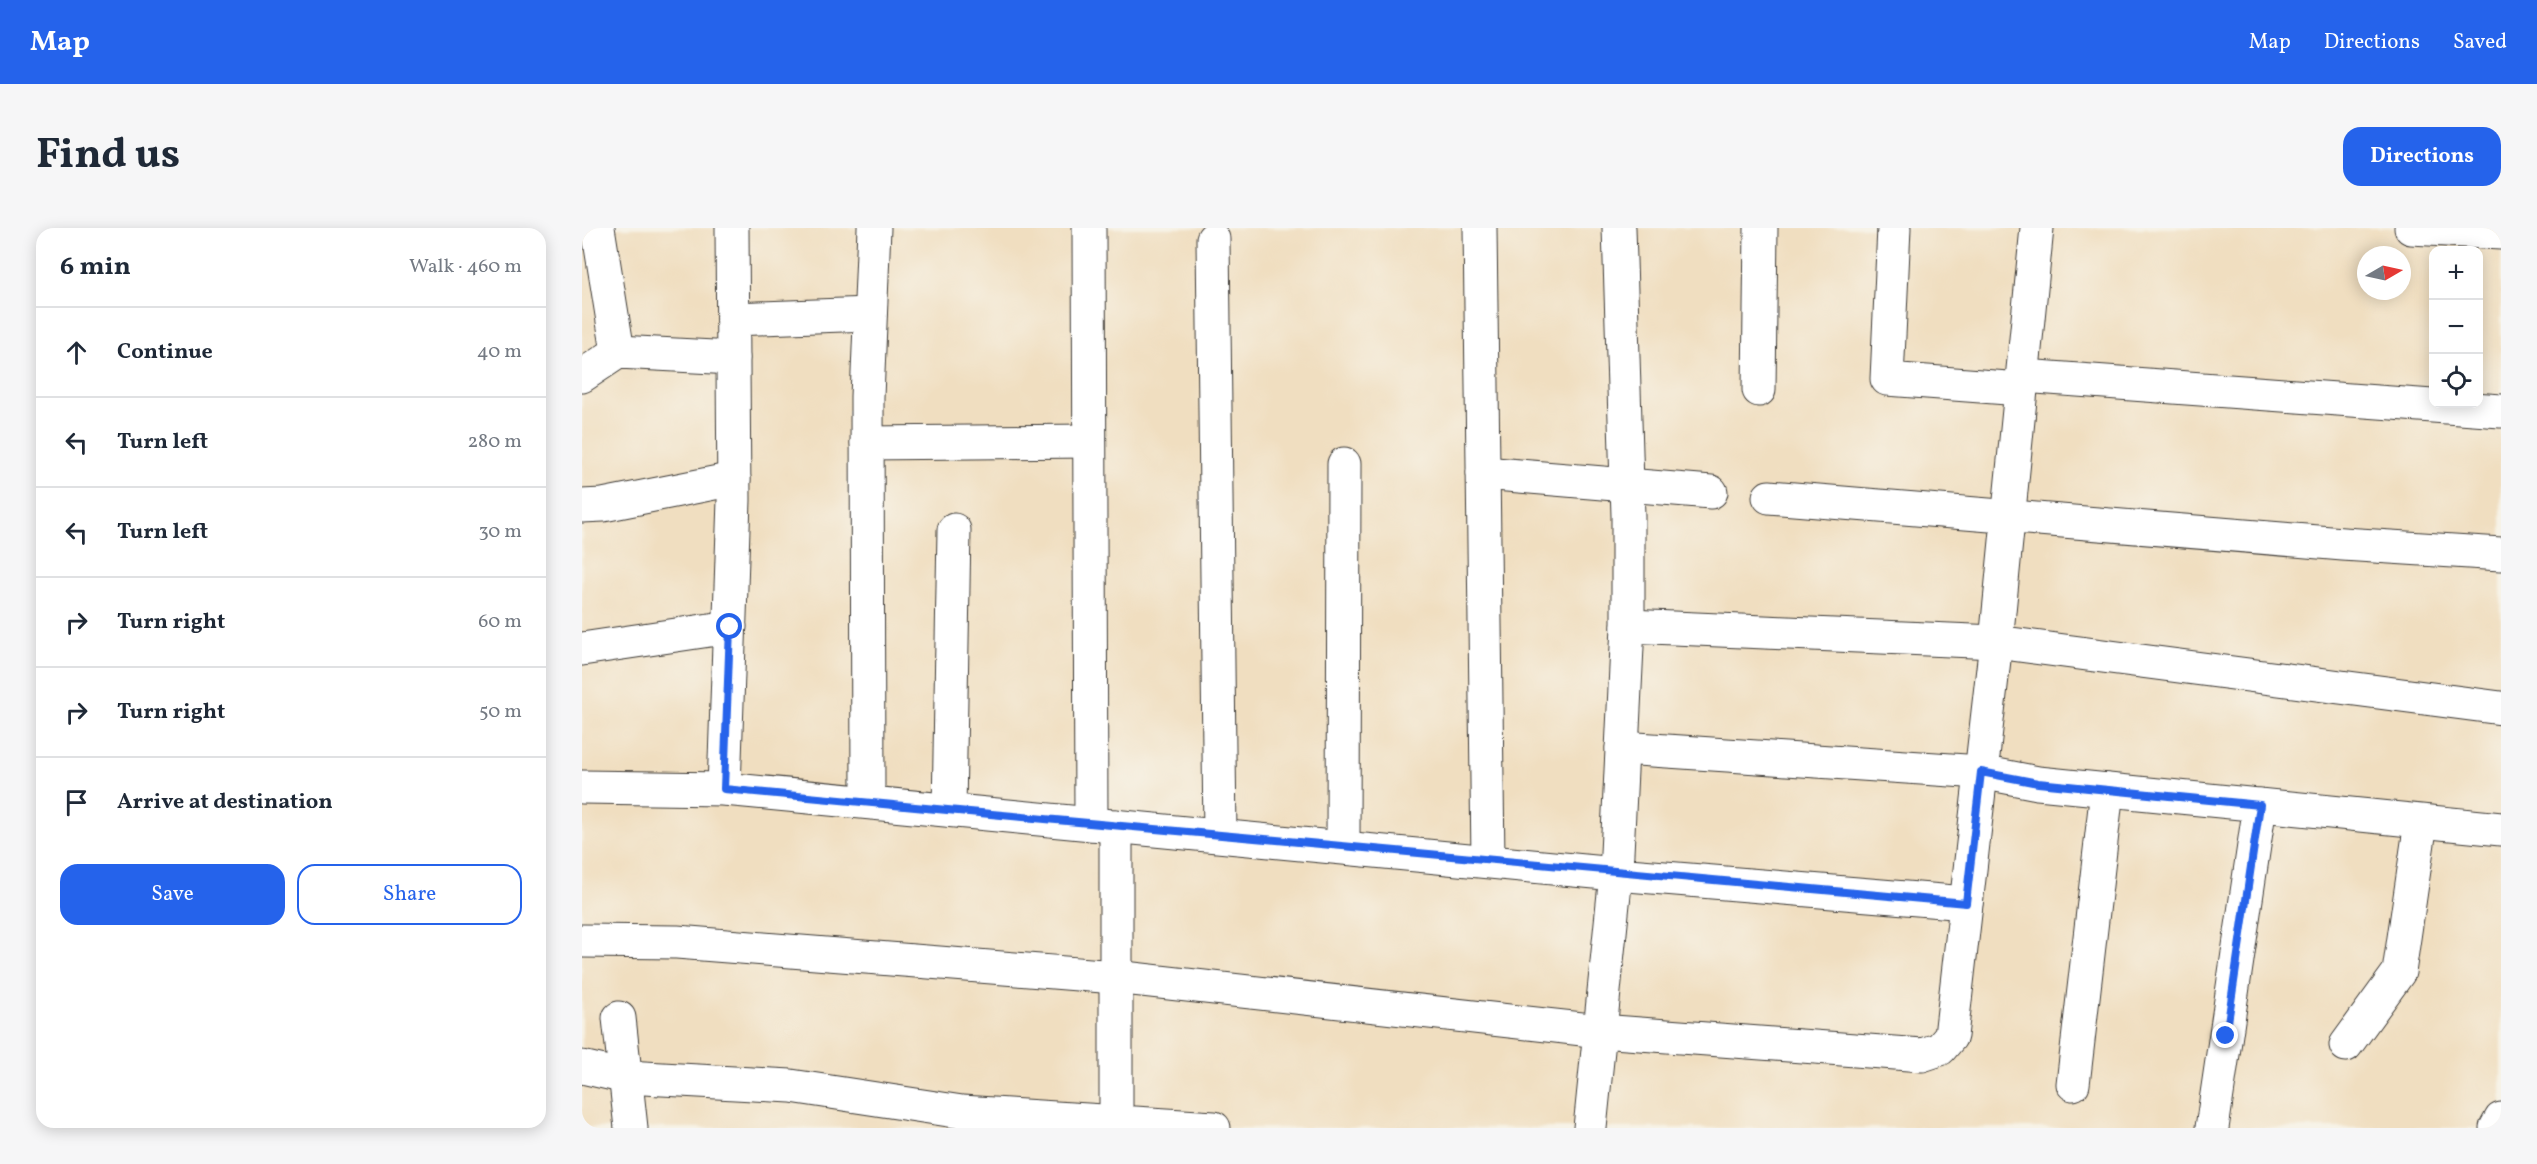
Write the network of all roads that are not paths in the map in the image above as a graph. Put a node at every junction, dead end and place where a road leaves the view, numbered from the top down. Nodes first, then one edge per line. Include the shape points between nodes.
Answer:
1 (598, 228) edge
2 (732, 228) edge
3 (874, 228) edge
4 (1089, 228) edge
5 (1480, 228) edge
6 (1619, 228) edge
7 (1761, 228) edge
8 (1894, 228) edge
9 (2037, 228) edge
10 (2411, 228) edge
11 (2501, 233) edge
12 (1214, 239) dead end
13 (870, 314) junction
14 (733, 319) junction
15 (618, 352) junction
16 (733, 358) junction
17 (582, 376) edge
18 (2022, 382) junction
19 (1759, 390) dead end
20 (2501, 411) edge
21 (1089, 441) junction
22 (867, 443) junction
23 (1344, 465) dead end
24 (1483, 473) junction
25 (734, 479) junction
26 (1627, 486) junction
27 (1711, 492) dead end
28 (1769, 496) dead end
29 (582, 507) edge
30 (2009, 516) junction
31 (954, 530) dead end
32 (2501, 554) edge
33 (1628, 626) junction
34 (730, 627) junction
35 (1996, 642) junction
36 (582, 649) edge
37 (2501, 708) edge
38 (1622, 748) junction
39 (1981, 772) junction
40 (582, 787) edge
41 (724, 789) junction
42 (2107, 790) junction
43 (868, 802) junction
44 (2260, 805) junction
45 (949, 810) junction
46 (2421, 822) junction
47 (1104, 825) junction
48 (2501, 829) edge
49 (1220, 835) junction
50 (1342, 846) junction
51 (1488, 860) junction
52 (1616, 874) junction
53 (1966, 903) junction
54 (582, 941) edge
55 (1115, 977) junction
56 (620, 1018) dead end
57 (1600, 1031) junction
58 (2346, 1045) dead end
59 (582, 1067) edge
60 (626, 1077) junction
61 (2073, 1084) dead end
62 (2501, 1119) edge
63 (1117, 1126) edge
64 (631, 1128) edge
65 (1214, 1128) edge
66 (1590, 1128) edge
67 (2212, 1128) edge
68 (2496, 1128) edge

1 - 15 street
2 - 14 street
3 - 13 street
4 - 21 street
5 - 24 street
6 - 26 street
7 - 19 street
8 - 18 street via 1887,379
9 - 18 street
10 - 11 street
12 - 49 street
13 - 14 street
13 - 22 street
14 - 16 street
15 - 16 street
15 - 17 street
16 - 25 street
18 - 20 street
18 - 30 street
21 - 22 street
21 - 47 street
22 - 43 street
23 - 50 street
24 - 26 street
24 - 51 street
25 - 29 street
25 - 34 street
26 - 27 street
26 - 33 street
28 - 30 street
30 - 32 street
30 - 35 street
31 - 45 street
33 - 35 street
33 - 38 street
34 - 36 street
34 - 41 street
35 - 37 street
35 - 39 street
38 - 39 street
38 - 52 street
39 - 42 street
39 - 53 street
40 - 41 street
41 - 43 street
42 - 44 street
42 - 61 street
43 - 45 street
44 - 46 street
44 - 67 street
45 - 47 street
46 - 48 street
46 - 58 street via 2399,972
47 - 49 street
47 - 55 street
49 - 50 street
50 - 51 street
51 - 52 street
52 - 53 street
52 - 57 street
53 - 57 street via 1951,1036 1940,1049 1922,1055
54 - 55 street via 677,942
55 - 57 street
55 - 63 street
56 - 60 street
57 - 66 street
59 - 60 street
60 - 63 street via 791,1086 962,1112
60 - 64 street
62 - 68 street
63 - 65 street

